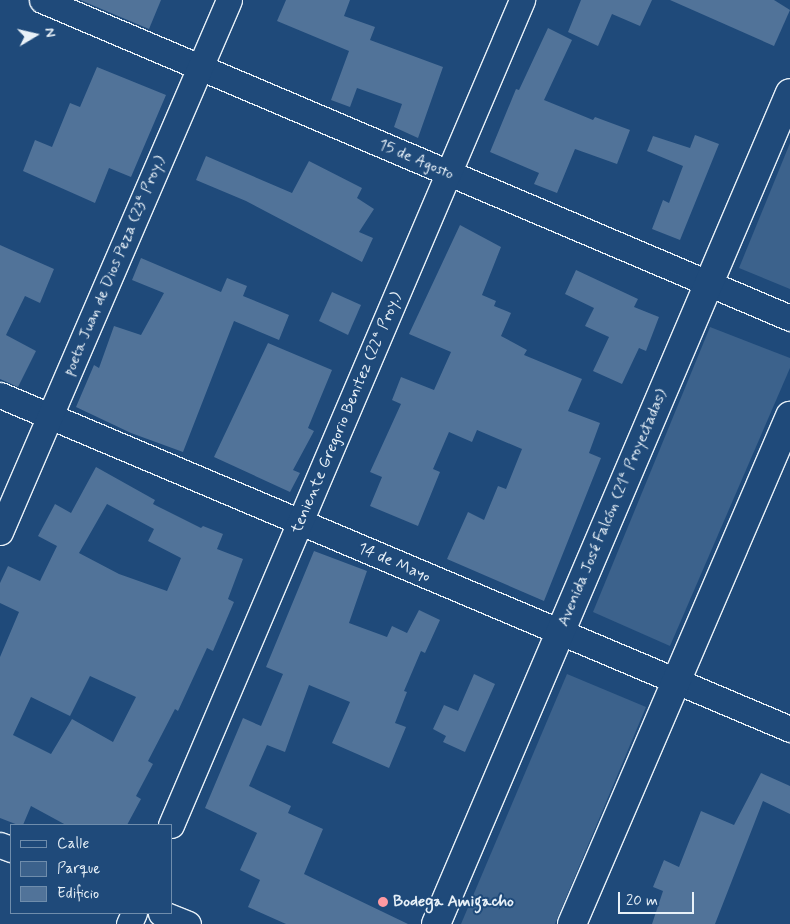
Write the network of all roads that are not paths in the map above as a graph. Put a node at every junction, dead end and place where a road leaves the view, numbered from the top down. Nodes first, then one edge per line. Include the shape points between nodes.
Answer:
1 (42, 0) edge
2 (229, 0) edge
3 (522, 0) edge
4 (200, 68) junction
5 (790, 93) edge
6 (448, 173) junction
7 (709, 284) junction
8 (790, 318) edge
9 (0, 395) edge
10 (790, 416) edge
11 (49, 417) junction
12 (299, 524) junction
13 (0, 532) edge
14 (560, 632) junction
15 (676, 681) junction
16 (790, 729) edge
17 (171, 824) edge
18 (163, 914) edge
19 (188, 924) edge
20 (436, 924) edge
21 (572, 924) edge

1 - 4 street, 15 de Agosto
2 - 4 street, poeta Juan de Dios Peza (23ª Proy.)
3 - 6 street, teniente Gregorio Benitez (22ª Proy.)
4 - 6 street, 15 de Agosto
4 - 11 street, poeta Juan de Dios Peza (23ª Proy.)
5 - 7 main road, Avenida José Falcón (21ª Proyectadas)
6 - 7 street, 15 de Agosto
6 - 12 street, teniente Gregorio Benitez (22ª Proy.)
7 - 8 street, 15 de Agosto
7 - 14 main road, Avenida José Falcón (21ª Proyectadas)
9 - 11 street, 14 de Mayo
10 - 15 main road
11 - 12 street, 14 de Mayo
11 - 13 street, poeta Juan de Dios Peza (23ª Proy.)
12 - 14 street, 14 de Mayo
12 - 17 street, teniente Gregorio Benitez (22ª Proy.)
14 - 15 street, 14 de Mayo
14 - 20 main road, Avenida José Falcón (21ª Proyectadas)
15 - 16 street, 14 de Mayo
15 - 21 main road
18 - 19 street

